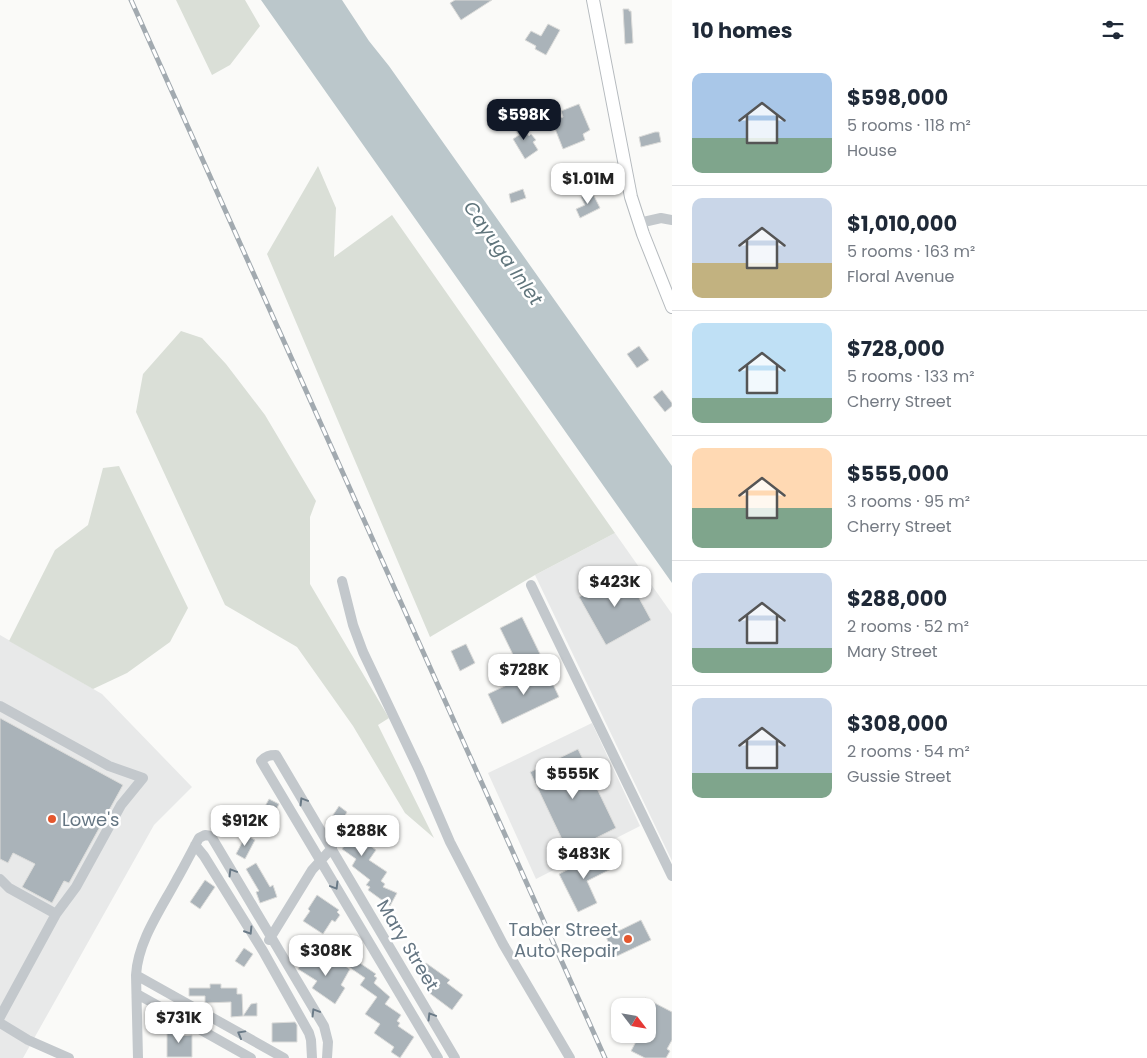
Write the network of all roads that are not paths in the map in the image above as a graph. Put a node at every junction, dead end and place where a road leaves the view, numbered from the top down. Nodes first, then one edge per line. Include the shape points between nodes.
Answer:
1 (594, 0) edge
2 (672, 220) edge
3 (640, 223) junction
4 (672, 307) edge
5 (342, 581) dead end
6 (530, 585) dead end
7 (0, 706) edge
8 (195, 845) junction
9 (332, 848) junction
10 (320, 862) junction
11 (672, 876) edge
12 (0, 879) edge
13 (56, 914) junction
14 (271, 936) junction
15 (263, 951) junction
16 (136, 975) junction
17 (137, 994) junction
18 (0, 1017) edge
19 (0, 1023) edge
20 (69, 1058) edge
21 (138, 1058) edge
22 (251, 1058) edge
23 (284, 1058) edge
24 (312, 1058) edge
25 (327, 1058) edge
26 (438, 1058) edge
27 (455, 1058) edge
28 (570, 1058) edge

1 - 3 main road via 627,180
2 - 3 street via 658,218
3 - 4 main road
5 - 28 street via 363,652 450,842 503,944
6 - 11 street
7 - 13 street via 109,766 143,778 121,805 76,886
14 -> 8 street via 211,836 204,834
8 -> 15 street
8 - 16 street via 140,950
9 - 10 street
9 -> 10 street, Mary Street via 276,755 264,758 261,761
27 -> 9 street, Mary Street
10 - 14 street
10 -> 26 street, Mary Street
12 - 13 street via 9,888
13 - 18 street
14 - 15 street
25 -> 14 street via 324,1026
15 - 24 street via 312,1040
16 - 17 street
23 -> 16 street
17 - 21 street
17 - 22 street
19 - 20 street

